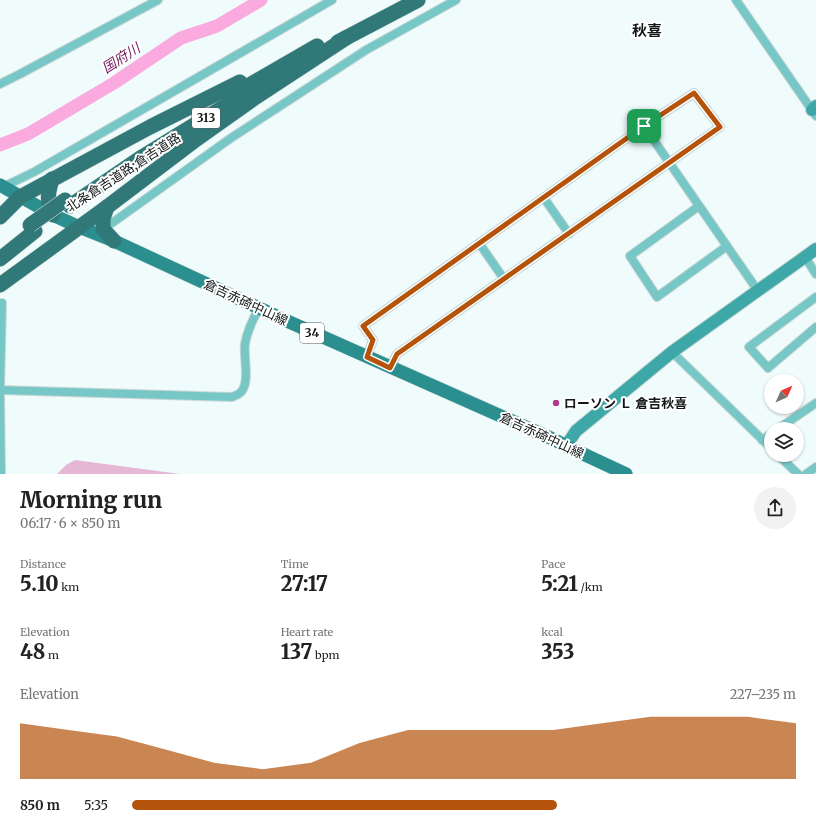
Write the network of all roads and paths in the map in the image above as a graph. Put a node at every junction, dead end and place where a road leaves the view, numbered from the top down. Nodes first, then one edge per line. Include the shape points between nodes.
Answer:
1 (158, 0) edge
2 (332, 0) edge
3 (402, 0) edge
4 (418, 0) edge
5 (456, 0) edge
6 (736, 0) edge
7 (346, 38) junction
8 (308, 51) junction
9 (0, 84) edge
10 (815, 111) edge
11 (644, 126) junction
12 (669, 163) junction
13 (52, 179) junction
14 (1, 187) edge
15 (20, 197) junction
16 (544, 198) junction
17 (68, 203) junction
18 (699, 206) junction
19 (107, 207) junction
20 (53, 215) junction
21 (0, 217) edge
22 (112, 223) dead end
23 (79, 227) junction
24 (32, 228) junction
25 (569, 234) junction
26 (114, 241) junction
27 (479, 243) junction
28 (727, 246) junction
29 (0, 249) edge
30 (816, 249) edge
31 (805, 257) junction
32 (0, 259) edge
33 (816, 274) edge
34 (504, 279) junction
35 (0, 285) edge
36 (758, 291) junction
37 (816, 297) edge
38 (2, 303) dead end
39 (259, 308) junction
40 (816, 327) edge
41 (672, 352) junction
42 (367, 357) junction
43 (390, 368) junction
44 (0, 390) edge
45 (816, 403) edge
46 (788, 422) edge
47 (762, 440) edge
48 (566, 446) junction
49 (785, 462) edge
50 (816, 467) edge
51 (1, 474) edge
52 (626, 474) edge
53 (798, 474) edge
54 (806, 474) edge

1 - 9 street
2 - 14 street via 34,172
3 - 8 highway, 北条倉吉道路;倉吉道路 / 313
4 - 7 highway, 北条倉吉道路;倉吉道路 / 313
5 - 22 street via 366,50 231,138
6 - 10 street
7 - 17 highway, 北条倉吉道路;倉吉道路 / 313 via 263,83
7 - 19 highway via 200,137
8 - 13 highway via 212,95
8 - 17 highway, 北条倉吉道路;倉吉道路 / 313 via 136,153
11 - 12 street
11 - 12 street via 694,93 720,127
11 - 16 street
12 - 18 street
12 - 25 street
13 - 15 highway
13 - 20 highway via 48,191 48,205
14 - 15 main road, 倉吉赤碕中山線 / 34
15 - 20 main road, 倉吉赤碕中山線 / 34
15 - 21 highway
16 - 25 street
16 - 27 street
17 - 24 highway, 北条倉吉道路;倉吉道路 / 313, bridge
18 - 28 street
18 - 28 street via 630,256 657,297
19 - 23 highway
19 - 26 highway via 102,219 103,229
20 - 23 main road, 倉吉赤碕中山線 / 34
23 - 26 main road, 倉吉赤碕中山線 / 34
23 - 35 highway
24 - 29 highway, 北条倉吉道路;倉吉道路 / 313
24 - 32 highway, 北条倉吉道路;倉吉道路 / 313
25 - 34 street
26 - 39 main road, 倉吉赤碕中山線 / 34
27 - 34 street
27 - 42 street via 363,326 373,340
28 - 36 street
30 - 31 street
31 - 33 street
31 - 36 street
34 - 43 street via 397,354
36 - 41 street
37 - 40 street via 749,347 768,368
38 - 44 street
39 - 42 main road, 倉吉赤碕中山線 / 34
39 - 44 street via 251,323 245,344 246,382 240,394 232,397
41 - 47 street
41 - 48 street via 576,431
42 - 43 main road, 倉吉赤碕中山線 / 34
43 - 48 main road, 倉吉赤碕中山線 / 34
44 - 51 street
45 - 46 street
48 - 52 main road, 倉吉赤碕中山線 / 34
49 - 53 street
50 - 54 street

